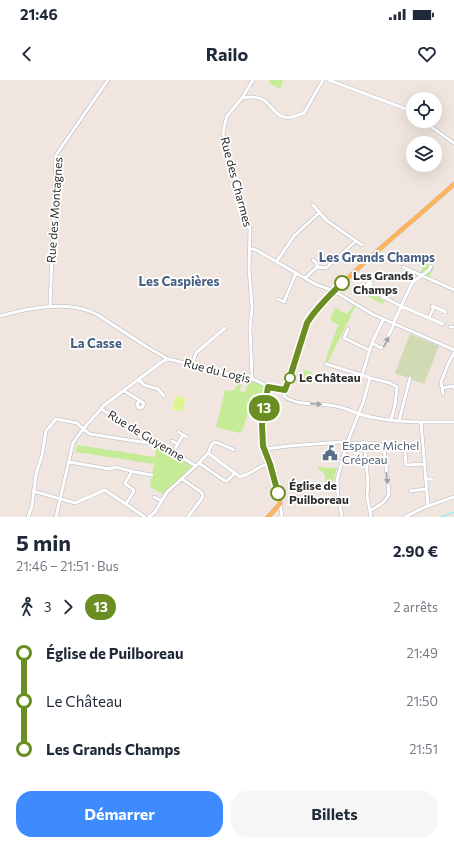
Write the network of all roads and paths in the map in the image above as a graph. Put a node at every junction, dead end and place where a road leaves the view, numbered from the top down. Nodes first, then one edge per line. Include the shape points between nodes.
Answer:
1 (108, 80) edge
2 (253, 80) edge
3 (323, 80) edge
4 (329, 80) edge
5 (242, 98) junction
6 (406, 109) edge
7 (433, 128) edge
8 (454, 143) edge
9 (454, 184) edge
10 (313, 205) dead end
11 (319, 213) junction
12 (356, 241) junction
13 (362, 245) dead end
14 (250, 248) junction
15 (313, 260) dead end
16 (277, 261) junction
17 (431, 266) dead end
18 (317, 267) junction
19 (403, 267) dead end
20 (296, 273) junction
21 (421, 276) junction
22 (304, 278) junction
23 (371, 286) dead end
24 (393, 290) dead end
25 (454, 290) edge
26 (334, 291) junction
27 (383, 297) junction
28 (278, 300) dead end
29 (401, 306) junction
30 (50, 307) junction
31 (446, 312) dead end
32 (0, 316) edge
33 (429, 318) junction
34 (383, 320) junction
35 (394, 324) junction
36 (443, 324) dead end
37 (225, 328) dead end
38 (348, 329) dead end
39 (372, 343) junction
40 (369, 350) junction
41 (454, 350) edge
42 (454, 353) edge
43 (166, 359) junction
44 (449, 362) junction
45 (326, 364) dead end
46 (454, 364) edge
47 (192, 365) junction
48 (362, 375) junction
49 (252, 378) junction
50 (370, 378) junction
51 (410, 378) dead end
52 (139, 379) junction
53 (268, 387) junction
54 (442, 388) junction
55 (454, 388) edge
56 (285, 390) junction
57 (124, 391) junction
58 (443, 394) dead end
59 (164, 396) dead end
60 (140, 400) dead end
61 (265, 404) junction
62 (101, 409) junction
63 (277, 409) dead end
64 (358, 413) junction
65 (391, 420) junction
66 (399, 421) junction
67 (421, 422) junction
68 (454, 422) edge
69 (83, 429) junction
70 (178, 432) dead end
71 (152, 439) junction
72 (172, 441) dead end
73 (364, 442) junction
74 (347, 443) junction
75 (178, 444) junction
76 (264, 449) junction
77 (234, 450) dead end
78 (173, 452) junction
79 (405, 452) dead end
80 (208, 453) junction
81 (69, 462) junction
82 (199, 463) junction
83 (270, 464) junction
84 (424, 464) junction
85 (196, 466) junction
86 (130, 471) junction
87 (234, 474) junction
88 (152, 475) dead end
89 (182, 479) junction
90 (425, 479) junction
91 (432, 480) dead end
92 (426, 489) junction
93 (33, 491) junction
94 (410, 491) dead end
95 (154, 497) dead end
96 (454, 497) edge
97 (61, 500) junction
98 (162, 501) junction
99 (126, 504) junction
100 (280, 504) junction
101 (428, 506) junction
102 (370, 511) junction
103 (274, 512) junction
104 (281, 516) edge
105 (28, 517) edge
106 (56, 517) edge
107 (145, 517) edge
108 (149, 517) edge
109 (188, 517) edge
110 (268, 517) edge
111 (342, 517) edge
112 (371, 517) edge
113 (405, 517) edge

1 - 30 street, Rue des Montagnes via 56,155
2 - 5 street, Rue des Charmes
3 - 5 street via 304,113 287,118 282,117 261,99
4 - 6 street
5 - 14 street, Rue des Charmes via 224,123 223,135 250,230
7 - 8 street
9 - 26 main road
10 - 11 street
11 - 12 street
11 - 16 street via 294,236
12 - 13 street
12 - 18 street via 326,268
14 - 16 street
14 - 49 street, Rue des Charmes
15 - 18 street
16 - 20 street
17 - 21 street
18 - 22 street
19 - 21 street
20 - 22 street
20 - 28 street via 284,302
21 - 25 street
21 - 29 street via 412,283
22 - 26 street
23 - 27 street
24 - 27 street via 387,288
26 - 34 street
26 - 56 main road via 307,323
27 - 29 street
29 - 33 street
29 - 35 street
30 - 32 street, Rue du Logis
30 - 43 street, Rue du Logis via 74,306 92,312
31 - 33 street via 433,307
33 - 36 street
34 - 35 street
34 - 39 street
39 -> 35 street via 383,347
35 - 41 street
37 - 47 street via 196,353
38 - 40 street via 344,338
39 - 40 street
40 - 48 street
42 - 44 street
43 - 47 street, Rue du Logis
43 - 52 street, Rue de Guyenne
44 - 46 street
44 - 54 street via 441,382
45 - 48 street
47 - 49 street, Rue du Logis
48 - 50 street
49 - 53 street, Rue du Logis
50 - 64 street
50 - 65 street via 397,387
51 - 66 street
52 - 57 street, Rue de Guyenne
52 - 59 street via 144,386 158,389
53 - 56 main road
53 - 61 main road
54 - 55 street
54 - 58 street
56 -> 64 street via 284,396 288,399 341,407
57 - 60 street
57 - 62 street, Rue de Guyenne
61 - 63 street
61 - 76 main road via 262,424
62 - 69 street
62 - 71 street, Rue de Guyenne
64 - 65 street via 371,418
64 - 74 street
65 - 66 street
66 - 67 street
67 - 68 street
67 - 84 street
69 - 71 street via 90,434 148,443
69 - 81 street via 73,443
69 - 93 street via 77,423 57,419 46,431
70 - 75 street via 185,436
71 - 78 street, Rue de Guyenne
72 - 75 street
73 - 74 street
73 - 102 street
73 -> 102 street via 380,444 384,448 389,493 386,500
74 - 76 street
74 - 111 street via 337,480
75 - 78 street
76 - 83 main road
77 - 80 street via 216,442 212,444
78 - 85 street, Rue de Guyenne
79 - 84 street via 406,466
80 - 82 street
80 - 87 street
81 - 86 street
81 - 97 street
82 - 85 street
82 - 87 street via 225,481
83 - 87 street via 244,476
83 - 100 main road
84 - 90 street
85 - 89 street
86 - 88 street
86 - 99 street via 125,483 134,491
89 - 98 street
89 - 109 street via 203,495
90 - 91 street
90 - 92 street
92 - 94 street
92 - 101 street
93 - 97 street
93 - 105 street
95 - 98 street
96 - 101 street
97 - 99 street via 75,503 105,490
97 - 106 street
98 - 108 street
99 - 107 street
100 - 103 main road
100 - 104 street
101 - 113 street
102 - 112 street
103 - 104 street
103 - 110 main road

